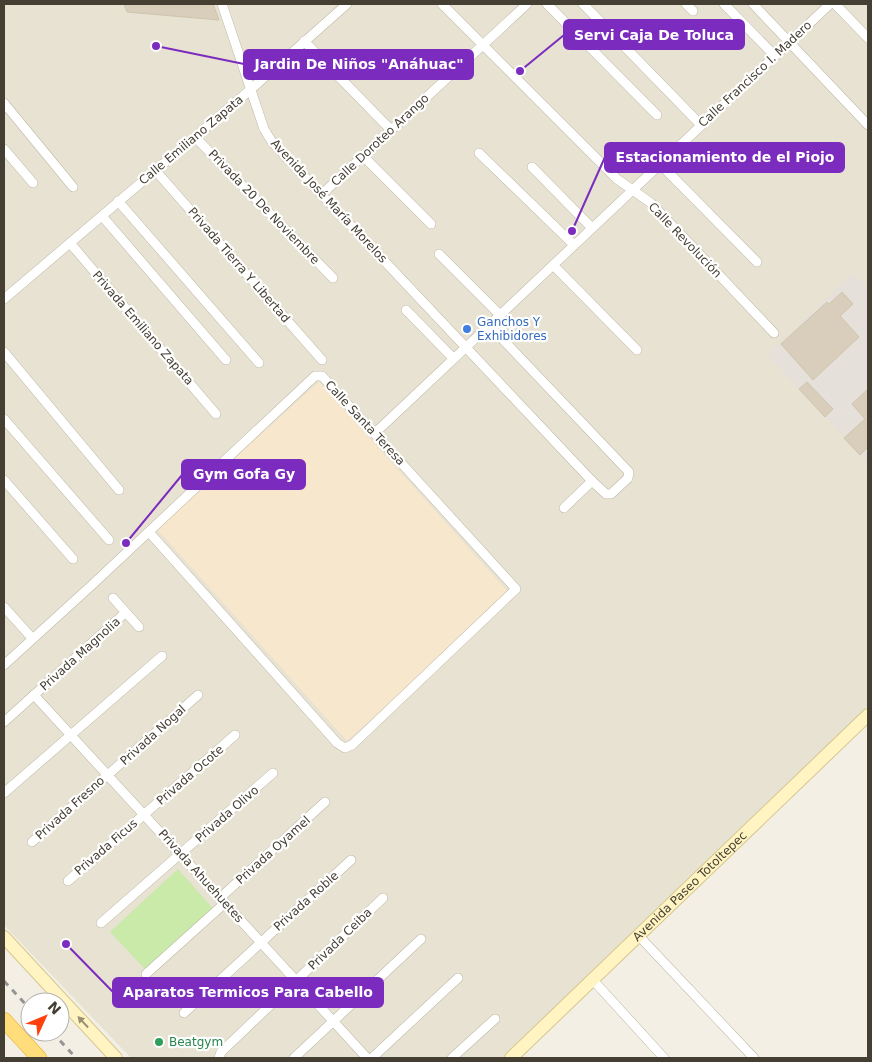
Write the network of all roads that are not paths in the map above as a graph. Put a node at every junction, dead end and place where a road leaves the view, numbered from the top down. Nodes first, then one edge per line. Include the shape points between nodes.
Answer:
1 (222, 4) edge
2 (347, 4) edge
3 (442, 4) edge
4 (527, 4) edge
5 (547, 4) edge
6 (584, 4) edge
7 (686, 4) edge
8 (724, 4) edge
9 (753, 4) edge
10 (829, 4) edge
11 (693, 11) dead end
12 (868, 38) edge
13 (304, 41) junction
14 (790, 42) junction
15 (482, 46) junction
16 (775, 56) junction
17 (250, 90) junction
18 (4, 103) edge
19 (657, 116) dead end
20 (702, 125) junction
21 (868, 125) edge
22 (391, 130) junction
23 (195, 137) junction
24 (4, 149) edge
25 (479, 153) dead end
26 (363, 156) junction
27 (660, 164) junction
28 (532, 167) dead end
29 (155, 170) junction
30 (33, 184) dead end
31 (73, 186) dead end
32 (632, 190) junction
33 (322, 194) junction
34 (118, 201) junction
35 (102, 216) junction
36 (431, 224) dead end
37 (592, 228) junction
38 (70, 243) junction
39 (574, 246) junction
40 (439, 254) dead end
41 (757, 262) dead end
42 (553, 264) junction
43 (333, 278) dead end
44 (4, 299) edge
45 (406, 310) dead end
46 (500, 314) junction
47 (489, 325) junction
48 (774, 333) dead end
49 (466, 346) junction
50 (637, 350) dead end
51 (4, 352) edge
52 (453, 358) junction
53 (226, 360) dead end
54 (322, 360) dead end
55 (259, 363) dead end
56 (216, 414) dead end
57 (4, 419) edge
58 (375, 433) junction
59 (4, 480) edge
60 (592, 481) junction
61 (119, 490) dead end
62 (564, 508) dead end
63 (149, 532) junction
64 (108, 540) dead end
65 (73, 559) dead end
66 (113, 598) dead end
67 (4, 607) edge
68 (125, 613) junction
69 (139, 627) dead end
70 (32, 638) junction
71 (162, 656) dead end
72 (4, 665) edge
73 (34, 695) junction
74 (198, 695) dead end
75 (868, 715) edge
76 (4, 722) edge
77 (70, 734) junction
78 (235, 735) dead end
79 (273, 774) dead end
80 (108, 775) junction
81 (4, 793) edge
82 (325, 802) dead end
83 (144, 814) junction
84 (32, 842) dead end
85 (181, 854) junction
86 (351, 860) dead end
87 (68, 881) dead end
88 (383, 898) dead end
89 (222, 900) junction
90 (101, 923) dead end
91 (638, 934) junction
92 (4, 937) edge
93 (422, 939) dead end
94 (261, 942) junction
95 (146, 974) dead end
96 (458, 978) dead end
97 (592, 979) junction
98 (297, 981) junction
99 (184, 1013) dead end
100 (494, 1019) dead end
101 (4, 1020) edge
102 (333, 1021) junction
103 (39, 1058) edge
104 (116, 1058) edge
105 (219, 1058) edge
106 (294, 1058) edge
107 (367, 1058) edge
108 (372, 1058) edge
109 (452, 1058) edge
110 (511, 1058) edge
111 (664, 1058) edge
112 (754, 1058) edge

1 - 17 street, Avenida José María Morelos
2 - 13 street, Calle Emiliano Zapata
3 - 15 street, Calle Revolución
4 - 15 street, Calle Doroteo Arango
5 - 19 street
6 - 20 street
7 - 11 street
8 - 16 street
9 - 14 street
10 - 12 street
10 - 14 street, Calle Francisco I. Madero
13 - 17 street, Calle Emiliano Zapata
13 - 22 street
14 - 16 street, Calle Francisco I. Madero
14 - 21 street
15 - 22 street, Calle Doroteo Arango
15 - 32 street, Calle Revolución
16 - 20 street, Calle Francisco I. Madero
17 - 23 street, Calle Emiliano Zapata
17 - 33 street, Avenida José María Morelos via 267,135
18 - 31 street
20 - 27 street, Calle Francisco I. Madero
22 - 26 street, Calle Doroteo Arango
23 - 29 street, Calle Emiliano Zapata
23 - 43 street, Privada 20 De Noviembre
24 - 30 street
25 - 39 street
26 - 33 street, Calle Doroteo Arango
26 - 36 street
27 - 32 street, Calle Francisco I. Madero
27 - 41 street
28 - 37 street
29 - 34 street, Calle Emiliano Zapata
29 - 54 street, Privada Tierra Y Libertad
32 - 37 street, Calle Francisco I. Madero
32 - 48 street, Calle Revolución via 650,203
33 - 49 street, Avenida José María Morelos
34 - 35 street, Calle Emiliano Zapata
34 - 55 street
35 - 38 street, Calle Emiliano Zapata
35 - 53 street
37 - 39 street, Calle Francisco I. Madero
38 - 44 street, Calle Emiliano Zapata
38 - 56 street, Privada Emiliano Zapata
39 - 42 street, Calle Francisco I. Madero
40 - 46 street
42 - 46 street, Calle Francisco I. Madero
42 - 50 street
45 - 52 street
46 - 47 street, Calle Francisco I. Madero
47 - 49 street, Calle Francisco I. Madero
47 - 60 street, Avenida José María Morelos via 630,475 609,495
49 - 52 street, Calle Francisco I. Madero
49 - 60 street, Avenida José María Morelos
51 - 61 street
52 - 58 street, Calle Francisco I. Madero
57 - 64 street
58 - 63 street, Calle Santa Teresa via 322,376 315,376
58 - 63 street, Calle Santa Teresa via 516,589 352,745 345,748
59 - 65 street
60 - 62 street
63 - 70 street, Calle Santa Teresa
66 - 68 street, Privada Magnolia
67 - 70 street
68 - 69 street, Privada Magnolia
68 - 73 street, Privada Magnolia
70 - 72 street, Calle Santa Teresa
71 - 77 street
73 - 76 street, Privada Magnolia
73 - 77 street, Privada Ahuehuetes
74 - 80 street, Privada Nogal
75 - 91 main road, Avenida Paseo Totoltepec
77 - 80 street, Privada Ahuehuetes
77 - 81 street
78 - 83 street, Privada Ocote
79 - 85 street, Privada Olivo
80 - 83 street, Privada Ahuehuetes
80 - 84 street, Privada Fresno
82 - 89 street, Privada Oyamel
83 - 85 street, Privada Ahuehuetes
83 - 87 street, Privada Ficus
85 - 89 street, Privada Ahuehuetes
85 - 90 street, Privada Olivo
86 - 94 street, Privada Roble
88 - 98 street, Privada Ceiba
89 - 94 street, Privada Ahuehuetes
89 - 95 street, Privada Oyamel
91 - 97 main road, Avenida Paseo Totoltepec
91 - 112 street
104 -> 92 main road
93 - 102 street
94 - 98 street, Privada Ahuehuetes
94 - 99 street, Privada Roble
96 - 108 street
97 - 110 main road, Avenida Paseo Totoltepec
97 - 111 street
98 - 102 street, Privada Ahuehuetes
98 - 105 street, Privada Ceiba via 221,1052
100 - 109 street
101 - 103 highway
102 - 106 street
102 - 107 street, Privada Ahuehuetes

